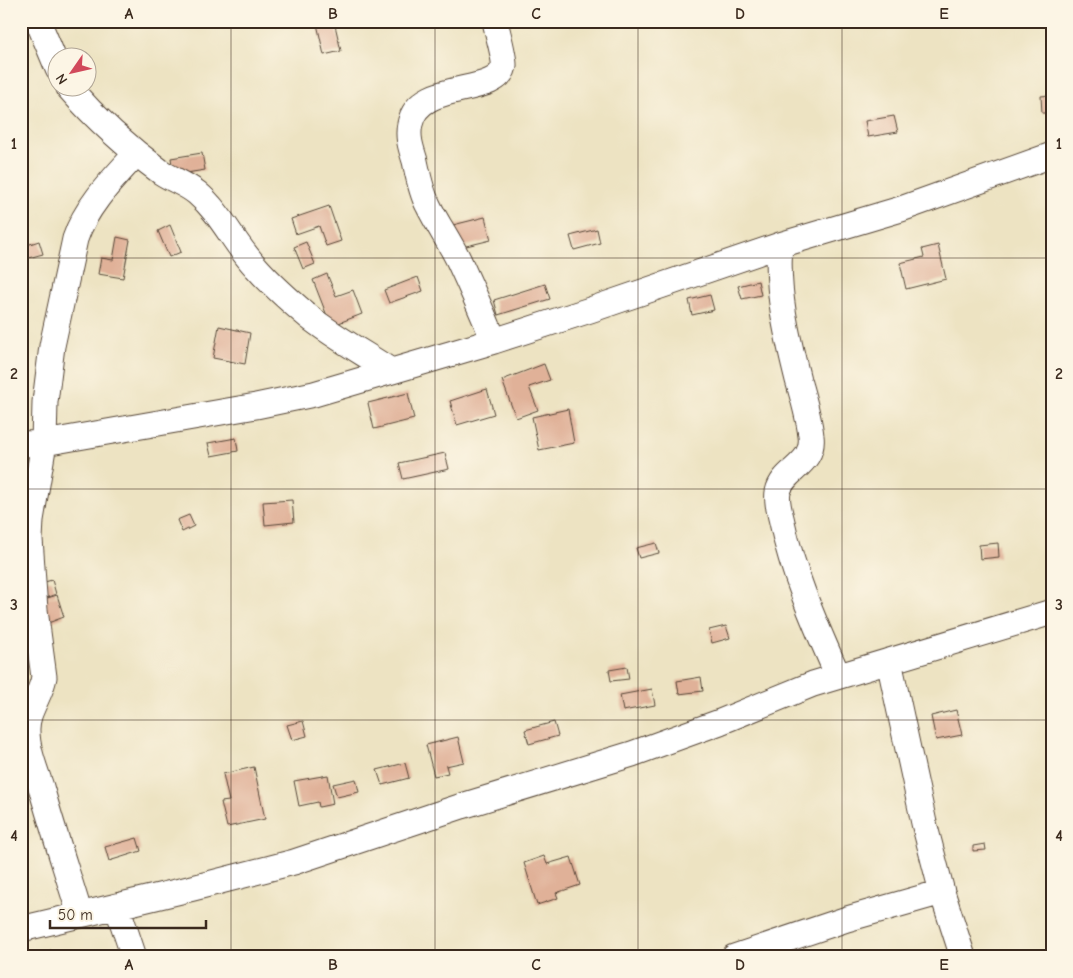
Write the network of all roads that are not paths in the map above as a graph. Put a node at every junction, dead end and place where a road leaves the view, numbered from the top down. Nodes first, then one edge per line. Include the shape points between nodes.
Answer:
1 (38, 21) edge
2 (495, 21) edge
3 (49, 48) edge
4 (78, 98) edge
5 (136, 154) junction
6 (1052, 155) edge
7 (780, 245) junction
8 (494, 341) junction
9 (391, 371) junction
10 (32, 444) edge
11 (1052, 612) edge
12 (889, 661) junction
13 (838, 676) junction
14 (942, 892) junction
15 (117, 906) junction
16 (80, 915) junction
17 (21, 929) edge
18 (134, 957) edge
19 (734, 957) edge
20 (962, 957) edge

1 - 3 street
2 - 8 street via 504,62 501,72 486,82 422,103 410,123 409,138 427,203 459,261
4 - 5 street
5 - 9 street via 198,194 254,265 310,318
5 - 10 street via 103,191 75,240 52,346 45,402
6 - 7 street via 900,209
7 - 8 street
7 - 13 street via 780,292 812,443 802,463 778,490 777,502 797,574
8 - 9 street
9 - 10 street via 314,394 256,406
10 - 16 street via 30,539 44,677 28,717 26,732
11 - 12 street
12 - 13 street
12 - 14 street
13 - 15 street via 632,754 294,862
14 - 19 street via 847,919
14 - 20 street
15 - 16 street
15 - 18 street
16 - 17 street

